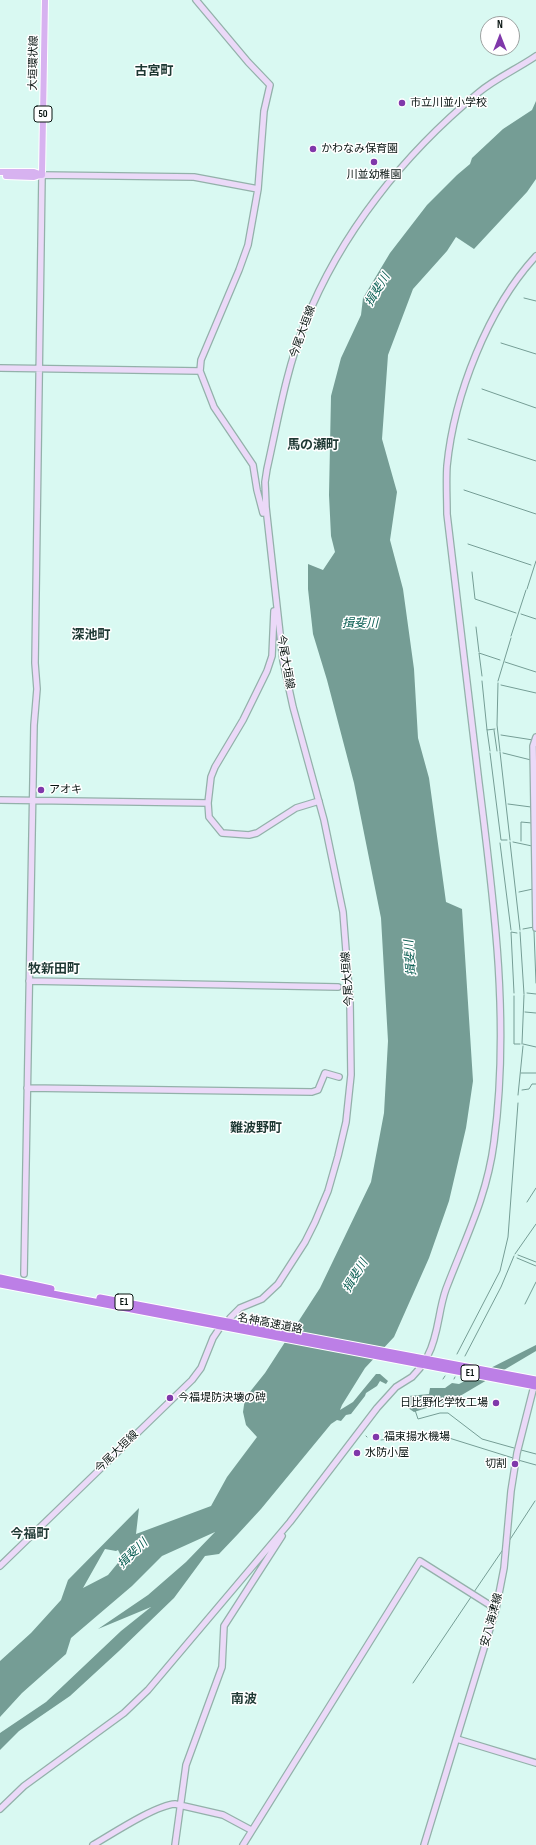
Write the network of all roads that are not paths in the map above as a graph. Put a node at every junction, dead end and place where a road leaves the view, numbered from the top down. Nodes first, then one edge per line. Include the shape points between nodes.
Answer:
1 (45, 0) edge
2 (196, 0) edge
3 (536, 56) edge
4 (0, 172) edge
5 (42, 175) junction
6 (0, 176) edge
7 (258, 189) junction
8 (536, 256) edge
9 (0, 368) edge
10 (40, 369) junction
11 (200, 371) junction
12 (267, 520) junction
13 (276, 603) junction
14 (536, 737) edge
15 (0, 800) edge
16 (32, 800) junction
17 (319, 801) junction
18 (208, 803) junction
19 (536, 928) edge
20 (29, 980) junction
21 (338, 987) dead end
22 (339, 1077) dead end
23 (27, 1088) junction
24 (24, 1274) dead end
25 (0, 1278) edge
26 (0, 1284) edge
27 (230, 1318) dead end
28 (246, 1328) junction
29 (219, 1329) dead end
30 (428, 1355) dead end
31 (406, 1358) junction
32 (420, 1368) dead end
33 (536, 1380) edge
34 (535, 1388) edge
35 (290, 1522) junction
36 (0, 1566) edge
37 (496, 1609) junction
38 (457, 1739) junction
39 (536, 1763) edge
40 (180, 1806) junction
41 (0, 1809) edge
42 (251, 1830) junction
43 (93, 1845) edge
44 (175, 1845) edge
45 (243, 1845) edge
46 (424, 1845) edge

1 - 5 main road, 大垣環状線 / 50
2 - 7 street via 270,85 264,111
3 - 12 street, 今尾大垣線 via 483,89 427,141 377,198 340,251 308,316 290,370 265,482
4 - 5 main road via 34,172
5 - 6 main road
5 - 7 street via 194,177
5 - 10 street
7 - 11 street via 245,255 201,360
8 - 30 street via 509,290 479,349 457,409 447,466 447,514 496,926 500,1011 499,1076 494,1143 486,1180 469,1234 445,1292 436,1338
9 - 10 street
10 - 11 street
10 - 16 street via 35,657 37,689
11 - 12 street via 214,407 253,465 257,490
12 - 13 street, 今尾大垣線
13 - 17 street, 今尾大垣線 via 285,673
13 - 18 street via 271,662 243,720 212,773
14 - 19 street via 533,746
15 - 16 street
16 - 18 street
16 - 20 street
17 - 18 street via 296,808 263,831 249,835 224,834 218,830 209,817
17 - 27 street, 今尾大垣線 via 338,887 348,958 352,1064 346,1122 328,1192 305,1242 283,1277 270,1292 262,1299 240,1308
20 - 21 street
20 - 23 street
22 - 23 street via 325,1074 318,1090 312,1092
23 - 24 street
25 - 28 highway, 名神高速道路 / E1
26 - 28 highway, 名神高速道路 / E1
28 - 31 highway, 名神高速道路 / E1
29 - 36 street, 今尾大垣線 via 201,1368 192,1380
31 - 33 highway, 名神高速道路 / E1
31 - 34 highway, 名神高速道路 / E1
32 - 35 street via 412,1377 396,1387 377,1408
34 - 37 street, 安八海津線 via 519,1442 512,1479 504,1568
35 - 40 street via 224,1626 222,1666 186,1765
35 - 41 street via 133,1706 24,1786
37 - 38 street, 安八海津線
37 - 42 street via 420,1561
38 - 39 street
38 - 46 street, 安八海津線
40 - 42 street via 223,1815
40 - 43 street via 169,1804 159,1808
40 - 44 street
42 - 45 street

